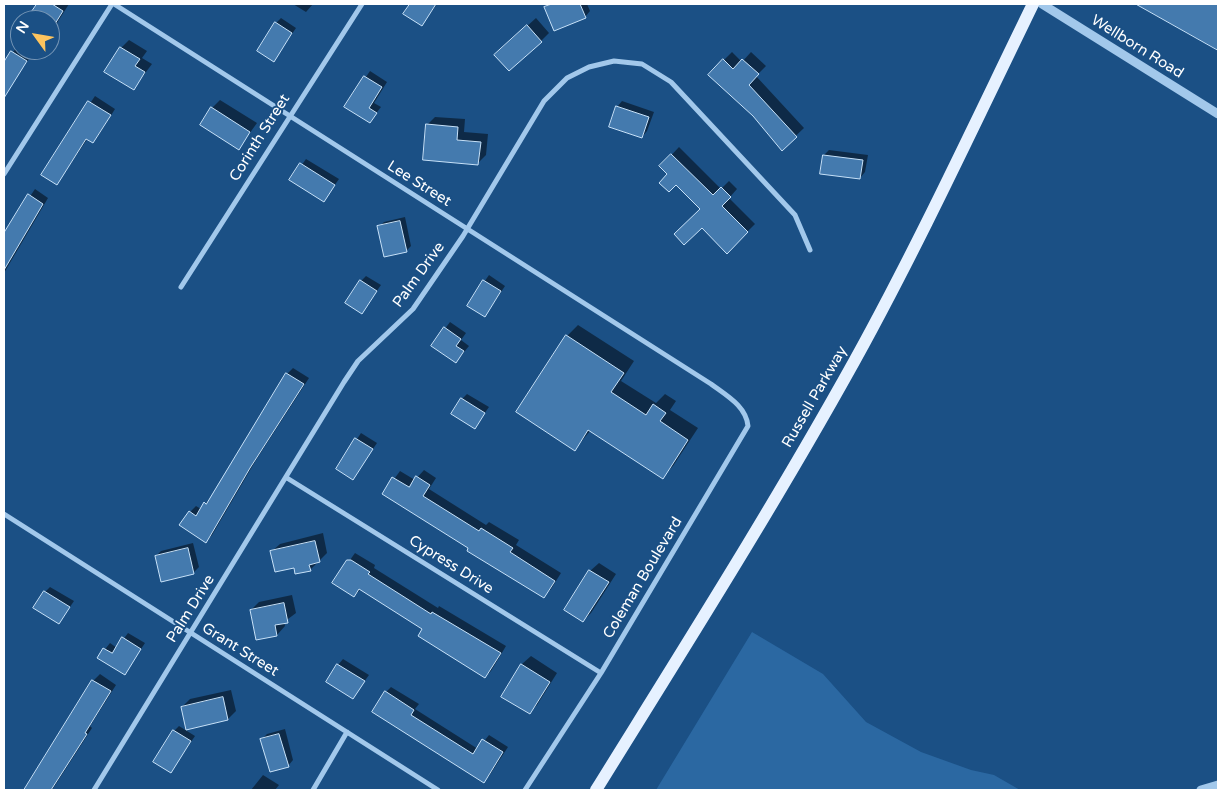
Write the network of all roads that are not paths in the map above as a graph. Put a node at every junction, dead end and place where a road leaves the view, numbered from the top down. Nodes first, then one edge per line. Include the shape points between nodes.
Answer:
1 (113, 4) edge
2 (362, 4) edge
3 (1032, 4) edge
4 (1042, 4) edge
5 (1218, 114) edge
6 (290, 116) junction
7 (4, 174) edge
8 (467, 229) junction
9 (810, 250) dead end
10 (181, 287) dead end
11 (712, 384) joint
12 (287, 478) junction
13 (4, 514) edge
14 (190, 633) junction
15 (601, 673) junction
16 (347, 732) junction
17 (1218, 785) edge
18 (94, 790) edge
19 (313, 790) edge
20 (438, 790) edge
21 (525, 790) edge
22 (596, 790) edge
23 (1201, 790) edge

1 - 6 street, Lee Street
1 - 7 street
2 - 6 street, Corinth Street
3 - 22 main road, Russell Parkway via 934,208 855,359 769,510
4 - 5 street, Wellborn Road
6 - 8 street, Lee Street
6 - 10 street, Corinth Street
8 - 9 street, Palm Drive via 544,101 567,78 589,67 614,61 642,64 671,82 795,215
8 - 11 street, Lee Street
8 - 12 street, Palm Drive via 413,309 358,362
11 - 15 street, Coleman Boulevard via 740,406 748,426
12 - 14 street, Palm Drive
12 - 15 street, Cypress Drive
13 - 14 street, Grant Street
14 - 16 street, Grant Street
14 - 18 street, Palm Drive
15 - 21 street, Coleman Boulevard
16 - 19 street
16 - 20 street, Grant Street
17 - 23 street

